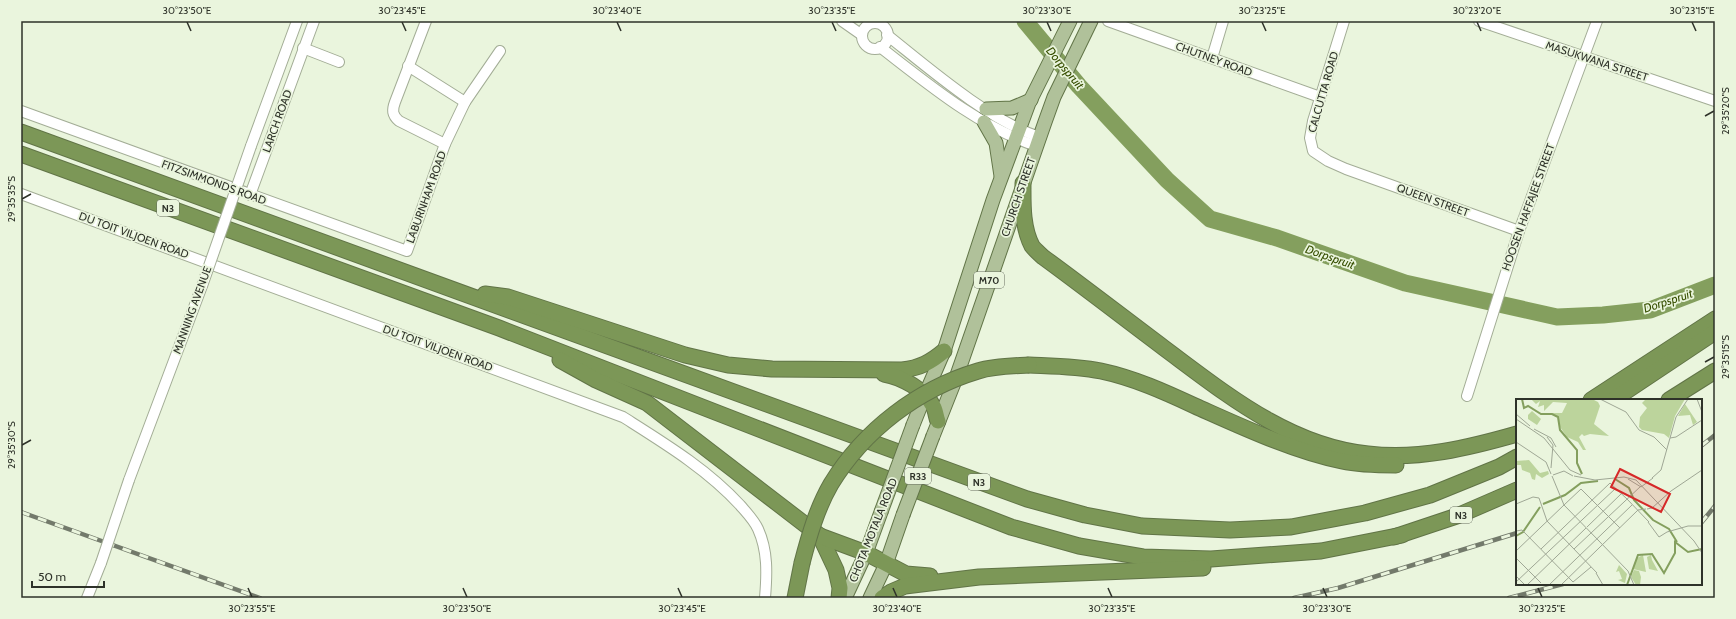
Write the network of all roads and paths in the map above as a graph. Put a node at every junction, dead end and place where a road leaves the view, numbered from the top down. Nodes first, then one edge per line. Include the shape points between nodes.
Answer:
1 (297, 21) edge
2 (314, 21) edge
3 (426, 21) edge
4 (842, 21) edge
5 (1091, 21) edge
6 (1108, 21) edge
7 (1223, 21) edge
8 (1344, 21) edge
9 (1480, 21) edge
10 (1597, 21) edge
11 (866, 23) edge
12 (1067, 26) edge
13 (862, 34) junction
14 (887, 35) junction
15 (303, 48) junction
16 (880, 48) junction
17 (500, 51) dead end
18 (1583, 57) junction
19 (1212, 58) junction
20 (339, 62) dead end
21 (408, 66) junction
22 (1320, 97) junction
23 (1030, 100) junction
24 (1715, 101) edge
25 (465, 102) junction
26 (21, 111) edge
27 (985, 115) junction
28 (21, 132) edge
29 (1018, 135) junction
30 (1038, 141) junction
31 (445, 144) junction
32 (21, 154) edge
33 (1346, 169) joint
34 (1002, 178) junction
35 (1023, 183) junction
36 (21, 194) edge
37 (250, 195) junction
38 (1519, 231) junction
39 (407, 251) joint
40 (456, 290) junction
41 (1715, 319) edge
42 (499, 328) junction
43 (1715, 332) edge
44 (944, 351) junction
45 (860, 369) junction
46 (1715, 371) edge
47 (956, 378) joint
48 (924, 395) junction
49 (1467, 396) dead end
50 (1593, 399) edge
51 (1614, 399) edge
52 (1671, 399) edge
53 (938, 421) junction
54 (1516, 434) edge
55 (1516, 437) edge
56 (1516, 457) edge
57 (1516, 490) edge
58 (1402, 535) junction
59 (820, 536) junction
60 (866, 553) junction
61 (886, 564) junction
62 (979, 577) junction
63 (87, 598) edge
64 (766, 598) edge
65 (795, 598) edge
66 (839, 598) edge
67 (845, 598) edge
68 (870, 598) edge
69 (882, 598) edge

1 - 63 street, MANNING AVENUE, bridge
2 - 15 street, LARCH ROAD
3 - 21 street, LABURNHAM ROAD
4 - 13 street
5 - 30 main road, CHURCH STREET / M70 via 1054,97
6 - 19 street, CHUTNEY ROAD
7 - 19 street
8 - 22 street, CALCUTTA ROAD
9 - 18 street, MASUKWANA STREET
10 - 18 street, HOOSEN HAFFAJEE STREET
11 - 13 street
11 - 14 street via 881,25
12 - 23 main road, CHURCH STREET / M70
13 - 16 street via 867,46
14 - 16 street via 886,42
14 - 27 street
15 - 20 street
15 - 37 street, LARCH ROAD
16 - 27 street via 928,85
17 - 25 street, LABURNHAM ROAD
18 - 24 street, MASUKWANA STREET
18 - 38 street, HOOSEN HAFFAJEE STREET
19 - 22 street, CHUTNEY ROAD
21 - 25 street
21 - 31 street, LABURNHAM ROAD via 393,109 395,117
22 - 33 street, CALCUTTA ROAD via 1310,138 1313,151
23 - 27 main road
23 - 29 main road, CHURCH STREET / M70
25 - 31 street, LABURNHAM ROAD
26 - 37 street, FITZSIMMONDS ROAD
27 - 29 street
27 - 34 main road via 996,143
28 - 40 highway, N3
29 - 30 street
29 - 34 main road, CHURCH STREET / M70
30 - 35 main road, CHURCH STREET / M70
31 - 39 street, LABURNHAM ROAD
32 - 42 highway, N3
33 - 38 street, QUEEN STREET
34 - 44 main road, CHURCH STREET / M70
35 - 47 main road, CHURCH STREET / M70
35 - 54 highway via 1023,208 1028,236 1033,247 1043,257 1205,378 1287,431 1323,444 1368,454 1406,456 1447,452
36 - 64 street, DU TOIT VILJOEN ROAD via 623,417 687,459 722,486 745,511 757,528 764,547 767,568
37 - 39 street, FITZSIMMONDS ROAD
38 - 49 street, HOOSEN HAFFAJEE STREET
40 - 45 highway via 508,297 685,355 728,365 772,369
40 - 56 highway, N3 via 1027,499 1085,515 1142,526 1230,530 1291,527 1365,513 1430,495 1499,467
41 - 50 highway
42 - 58 highway, N3 via 1004,524 1079,546 1143,557 1211,559 1322,551
42 - 59 highway via 596,380 647,403
43 - 51 highway
44 - 45 highway via 930,362 911,369
44 - 48 main road, CHOTA MOTALA ROAD / M70
45 - 48 highway via 890,375 909,383
46 - 52 highway
47 - 53 main road, CHOTA MOTALA ROAD / M70
48 - 53 highway via 934,406
48 - 60 main road, CHOTA MOTALA ROAD / M70, bridge
53 - 61 main road, CHOTA MOTALA ROAD / R33, bridge
55 - 65 highway, bridge via 1485,452 1450,461 1373,465 1314,454 1164,392 1109,373 1079,367 1029,365 1002,366 978,371 909,402 860,447 832,484 819,510 809,537
57 - 58 highway, N3 via 1457,516
58 - 62 highway via 1323,556 1216,568
59 - 60 highway
59 - 66 highway via 836,570 840,588
60 - 61 highway
60 - 67 main road, CHOTA MOTALA ROAD
61 - 62 highway via 916,576
61 - 68 main road, CHOTA MOTALA ROAD / R33
62 - 69 highway via 905,586

